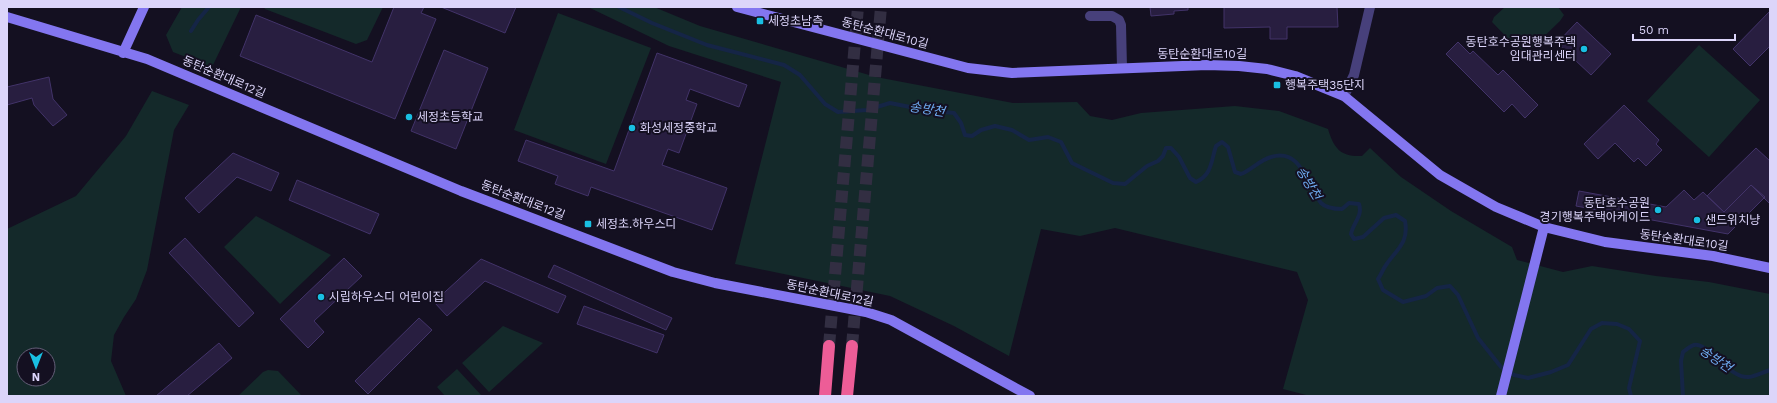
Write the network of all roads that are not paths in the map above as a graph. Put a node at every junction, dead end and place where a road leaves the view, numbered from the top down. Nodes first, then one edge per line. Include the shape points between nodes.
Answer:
1 (144, 7) edge
2 (737, 7) edge
3 (1370, 7) edge
4 (1090, 16) dead end
5 (7, 17) edge
6 (123, 53) junction
7 (1122, 68) junction
8 (1344, 96) junction
9 (1544, 227) junction
10 (1770, 268) edge
11 (829, 346) tunnel mouth
12 (852, 346) tunnel mouth
13 (826, 377) junction
14 (848, 383) junction
15 (1028, 395) edge
16 (821, 396) edge
17 (825, 396) edge
18 (847, 396) edge
19 (852, 396) edge
20 (1501, 396) edge

1 - 6 street
2 - 7 street, 동탄순환대로10길 via 968,68 1012,73
3 - 8 street via 1354,75
4 - 7 street via 1112,16 1119,20
5 - 6 street, 동탄순환대로12길
6 - 15 street, 동탄순환대로12길 via 146,59 461,191 674,272 715,283 866,312 891,320
7 - 8 street, 동탄순환대로10길 via 1207,65 1268,69 1295,76
8 - 9 street, 동탄순환대로10길 via 1440,175 1496,207
9 - 10 street, 동탄순환대로10길 via 1605,242 1692,253
9 - 20 street
11 - 13 highway
12 - 14 highway
13 - 16 highway
13 - 17 highway
14 - 18 highway
14 - 19 highway

